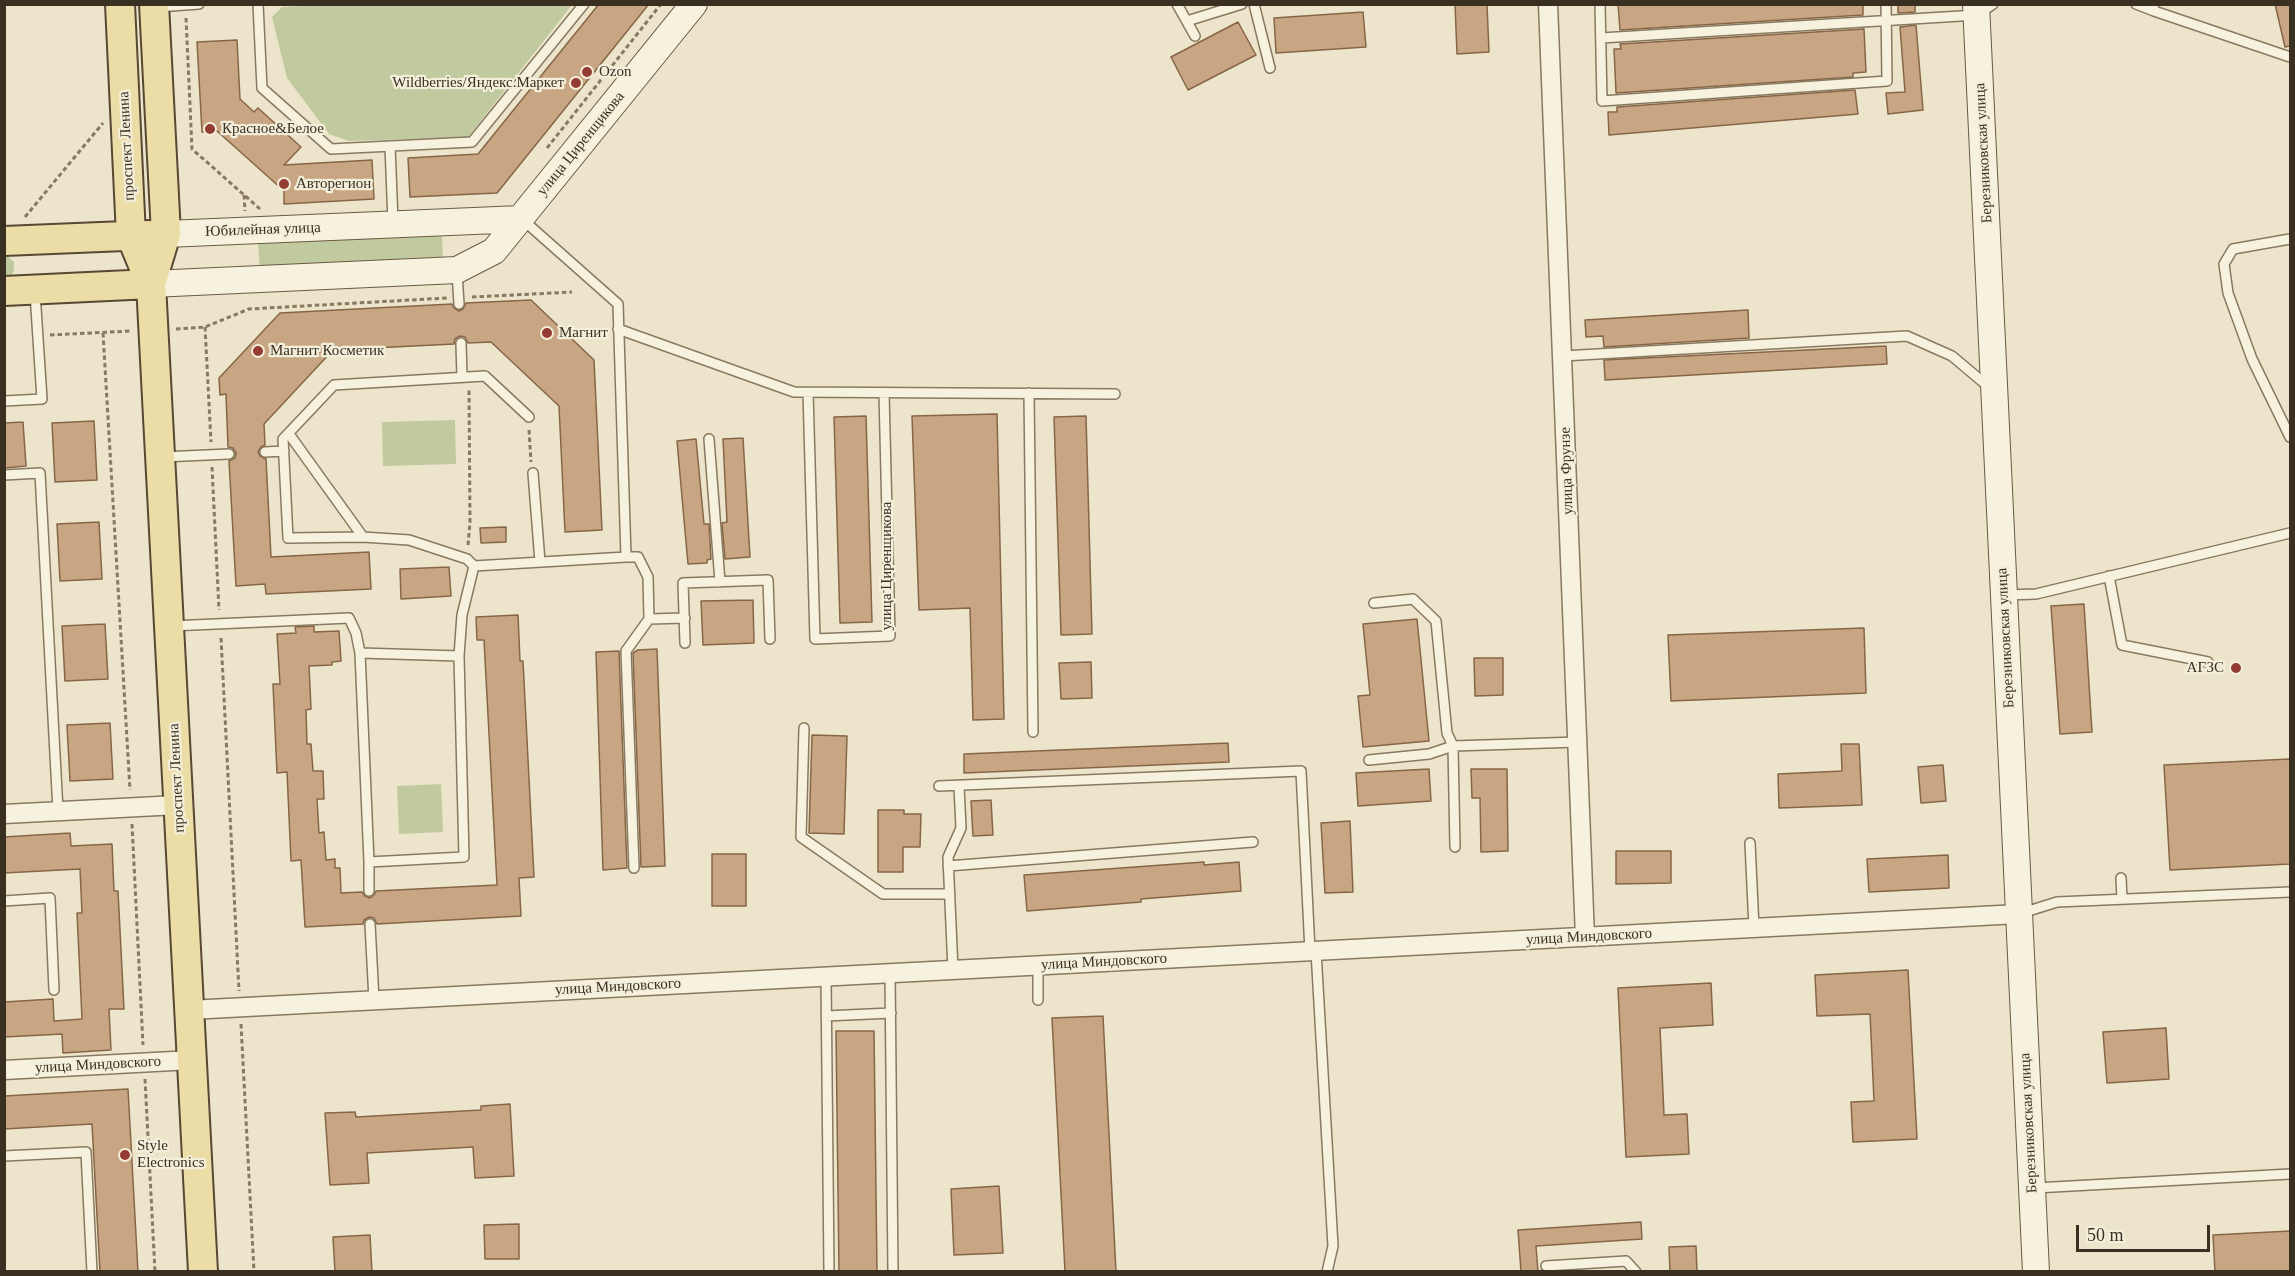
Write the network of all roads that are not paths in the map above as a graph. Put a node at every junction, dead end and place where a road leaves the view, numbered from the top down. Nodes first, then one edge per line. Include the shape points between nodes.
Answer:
1 (120, 4) edge
2 (199, 4) edge
3 (258, 4) edge
4 (584, 4) edge
5 (694, 4) edge
6 (1177, 4) edge
7 (1242, 4) edge
8 (1254, 4) edge
9 (1548, 4) edge
10 (1600, 4) edge
11 (1886, 4) edge
12 (2136, 4) edge
13 (186, 5) edge
14 (155, 6) edge
15 (1982, 8) edge
16 (2154, 8) edge
17 (1187, 21) junction
18 (1886, 21) junction
19 (1195, 36) dead end
20 (1601, 38) junction
21 (2290, 57) edge
22 (1270, 68) dead end
23 (390, 146) junction
24 (522, 219) junction
25 (393, 224) junction
26 (13, 231) edge
27 (166, 234) junction
28 (131, 236) junction
29 (2290, 240) edge
30 (457, 270) junction
31 (151, 284) junction
32 (34, 289) junction
33 (4, 291) edge
34 (459, 301) road end
35 (618, 329) junction
36 (461, 344) dead end
37 (1563, 356) junction
38 (466, 377) junction
39 (808, 392) junction
40 (884, 393) junction
41 (1029, 393) junction
42 (1996, 393) junction
43 (1115, 394) dead end
44 (4, 401) edge
45 (529, 417) dead end
46 (289, 434) junction
47 (2290, 437) edge
48 (709, 439) dead end
49 (284, 451) junction
50 (265, 452) dead end
51 (229, 454) dead end
52 (160, 457) junction
53 (532, 468) road end
54 (4, 475) edge
55 (2290, 533) edge
56 (363, 537) junction
57 (626, 557) junction
58 (470, 562) junction
59 (540, 562) junction
60 (2109, 576) junction
61 (720, 582) junction
62 (2005, 595) junction
63 (1374, 603) dead end
64 (684, 618) junction
65 (650, 619) junction
66 (169, 626) junction
67 (771, 639) dead end
68 (685, 643) dead end
69 (360, 653) junction
70 (459, 656) junction
71 (2208, 662) dead end
72 (804, 728) dead end
73 (1033, 732) dead end
74 (1578, 741) junction
75 (1453, 746) junction
76 (1369, 760) dead end
77 (939, 786) dead end
78 (959, 786) junction
79 (178, 805) junction
80 (58, 811) junction
81 (4, 814) edge
82 (1253, 842) dead end
83 (1750, 843) dead end
84 (1455, 848) dead end
85 (369, 862) junction
86 (948, 866) junction
87 (634, 868) dead end
88 (2121, 878) dead end
89 (369, 891) dead end
90 (2290, 892) edge
91 (950, 894) junction
92 (2122, 899) junction
93 (4, 901) edge
94 (2019, 914) junction
95 (370, 924) dead end
96 (1754, 928) junction
97 (1585, 937) junction
98 (1313, 951) junction
99 (1038, 965) junction
100 (953, 970) junction
101 (890, 973) junction
102 (826, 976) junction
103 (54, 990) dead end
104 (374, 1000) junction
105 (1038, 1000) dead end
106 (189, 1010) junction
107 (891, 1013) junction
108 (826, 1016) junction
109 (192, 1060) junction
110 (4, 1070) edge
111 (4, 1156) edge
112 (2290, 1174) edge
113 (2032, 1188) junction
114 (1546, 1266) dead end
115 (92, 1272) edge
116 (203, 1272) edge
117 (829, 1272) edge
118 (893, 1272) edge
119 (1327, 1272) edge
120 (1636, 1272) edge
121 (2036, 1272) edge

1 - 28 main road, проспект Ленина
2 - 13 lane
3 - 23 lane via 262,88 331,149
4 - 23 lane via 472,142
5 - 24 street, улица Циренщикова
6 - 17 lane
7 - 17 lane
8 - 22 lane
9 - 37 street, улица Фрунзе
10 - 20 lane
11 - 18 lane
12 - 16 lane
13 - 14 lane
14 - 27 main road, проспект Ленина
15 - 18 lane
15 - 42 street, Березниковская улица
16 - 21 lane
17 - 19 lane
18 - 20 lane
18 - 20 lane via 1887,81 1602,101
23 - 25 lane
24 - 25 street, Юбилейная улица
24 - 30 street, улица Циренщикова via 494,251
24 - 35 lane via 618,304
25 - 27 street, Юбилейная улица
26 - 28 main road, Юбилейная улица
27 - 28 main road, Юбилейная улица
27 - 31 main road, проспект Ленина
28 - 31 main road, проспект Ленина
29 - 47 lane via 2233,249 2224,264 2228,293 2252,359
30 - 31 street
30 - 34 lane
31 - 32 main road
31 - 52 main road, проспект Ленина
32 - 33 main road
32 - 44 lane via 42,399
35 - 39 lane via 794,393
35 - 57 lane
36 - 38 lane
37 - 42 lane via 1907,336 1952,356
37 - 74 street, улица Фрунзе
38 - 45 lane via 485,376
38 - 46 lane via 334,385
39 - 40 lane
39 - 40 lane, улица Циренщикова via 815,639 890,636
40 - 41 lane
41 - 43 lane
41 - 73 lane
42 - 62 street, Березниковская улица
46 - 49 lane via 283,439
46 - 56 lane
48 - 61 lane
49 - 50 lane
49 - 56 lane via 288,538
51 - 52 lane
52 - 66 main road, проспект Ленина
53 - 59 lane
54 - 80 lane via 40,473
55 - 60 lane
56 - 58 lane via 410,540
57 - 59 lane
57 - 65 lane via 638,557 648,577
58 - 59 lane
58 - 70 lane
60 - 62 lane via 2036,594
60 - 71 lane via 2122,645
61 - 64 lane via 683,583
61 - 67 lane via 768,580
62 - 94 street, Березниковская улица
63 - 75 lane via 1413,598 1436,621 1447,733
64 - 65 lane
64 - 68 lane
65 - 87 lane via 626,651
66 - 69 lane via 348,618
66 - 79 main road, проспект Ленина
69 - 70 lane
69 - 85 lane
70 - 85 lane via 464,857
72 - 91 lane via 801,837 883,894
74 - 75 lane
74 - 97 street, улица Фрунзе
75 - 76 lane via 1429,754
75 - 84 lane
77 - 78 lane
78 - 86 lane via 961,828
78 - 98 lane via 1301,771
79 - 80 street
79 - 106 main road, проспект Ленина
80 - 81 street
82 - 86 lane
83 - 96 lane
85 - 89 lane
86 - 91 lane
88 - 92 lane
90 - 92 lane
91 - 100 lane
92 - 94 lane via 2057,902
93 - 103 lane via 50,898
94 - 96 street, улица Миндовского
94 - 113 street, Березниковская улица
95 - 104 lane
96 - 97 street, улица Миндовского
97 - 98 street, улица Миндовского
98 - 99 street, улица Миндовского
98 - 119 lane via 1333,1246
99 - 100 street, улица Миндовского
99 - 105 lane
100 - 101 street, улица Миндовского
101 - 102 street, улица Миндовского
101 - 107 lane
102 - 104 street, улица Миндовского
102 - 108 lane
104 - 106 street, улица Миндовского
106 - 109 main road, проспект Ленина
107 - 108 lane
107 - 118 lane
108 - 117 lane
109 - 110 street, улица Миндовского
109 - 116 main road, проспект Ленина
111 - 115 lane via 86,1152
112 - 113 lane
113 - 121 street, Березниковская улица
114 - 120 lane via 1626,1261

